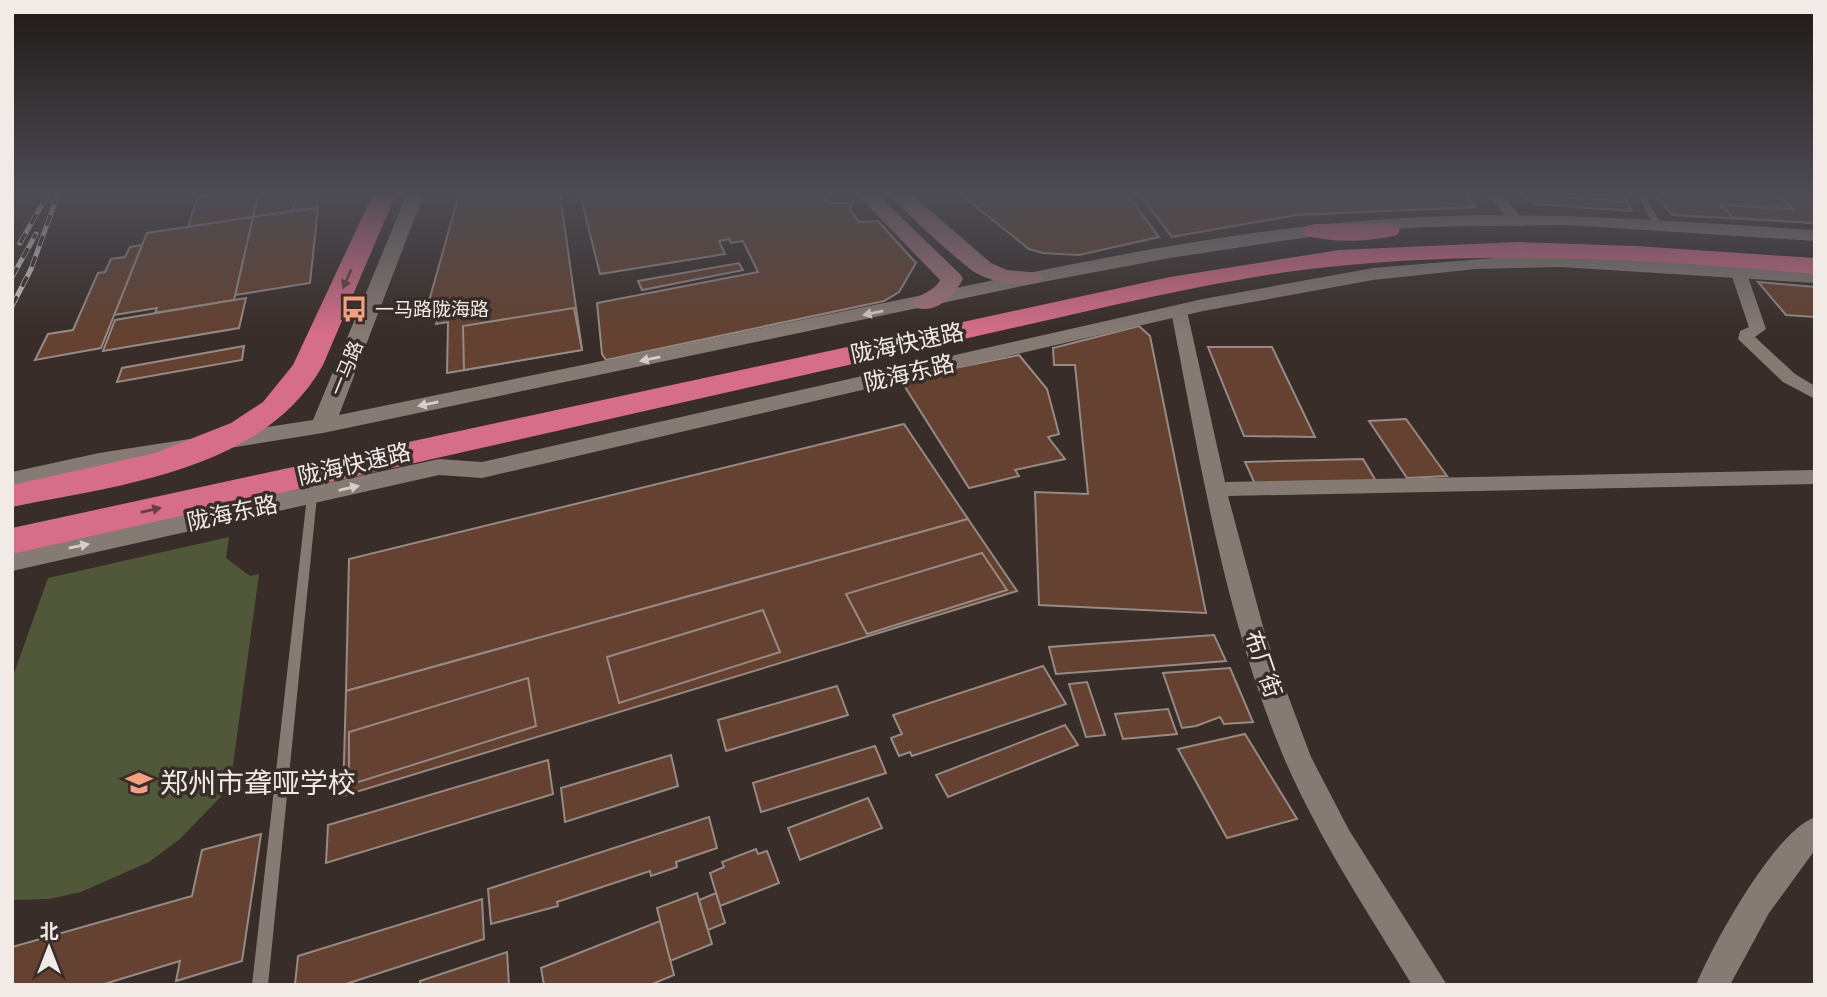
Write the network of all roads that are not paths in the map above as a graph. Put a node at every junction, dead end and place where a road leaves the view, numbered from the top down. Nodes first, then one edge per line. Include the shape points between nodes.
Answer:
1 (364, 241) edge
2 (397, 241) edge
3 (914, 241) edge
4 (952, 241) edge
5 (1249, 241) edge
6 (1406, 241) edge
7 (1574, 241) edge
8 (1765, 241) edge
9 (1815, 246) edge
10 (1420, 252) junction
11 (1815, 254) edge
12 (1815, 266) edge
13 (1738, 271) junction
14 (1815, 277) edge
15 (1032, 278) junction
16 (925, 303) junction
17 (1179, 311) junction
18 (1815, 394) edge
19 (323, 426) junction
20 (439, 467) junction
21 (12, 480) edge
22 (1812, 483) edge
23 (1218, 489) junction
24 (12, 496) edge
25 (312, 496) junction
26 (12, 517) edge
27 (12, 541) edge
28 (12, 561) edge
29 (1815, 830) edge
30 (260, 985) edge
31 (1432, 985) edge
32 (1712, 985) edge

1 -> 24 highway via 310,363 284,400 246,427 201,448
2 - 19 street, 一马路
3 - 16 main road via 952,279 948,289
4 - 15 main road via 984,268 1004,276
5 - 15 street
6 - 26 highway, 陇海快速路 via 1259,253 1068,288
7 - 11 highway, 陇海快速路
8 - 9 highway
10 - 12 highway, 陇海快速路 via 1643,253
10 - 20 highway via 1406,258 1254,280
27 -> 10 highway, 陇海快速路 via 1172,285 1304,262
13 - 14 street, 陇海东路
13 - 17 street, 陇海东路 via 1633,264 1475,263 1315,283
13 - 18 street via 1758,329 1746,335 1747,339 1789,378
15 - 16 street
16 -> 19 street
17 - 20 street, 陇海东路 via 482,470
17 - 23 street, 布厂街
19 - 21 street via 99,461
25 -> 20 street, 陇海东路
22 - 23 street
23 - 31 street, 布厂街 via 1246,614 1285,724 1327,818
28 -> 25 street, 陇海东路
25 - 30 lane
29 - 32 street via 1778,874

